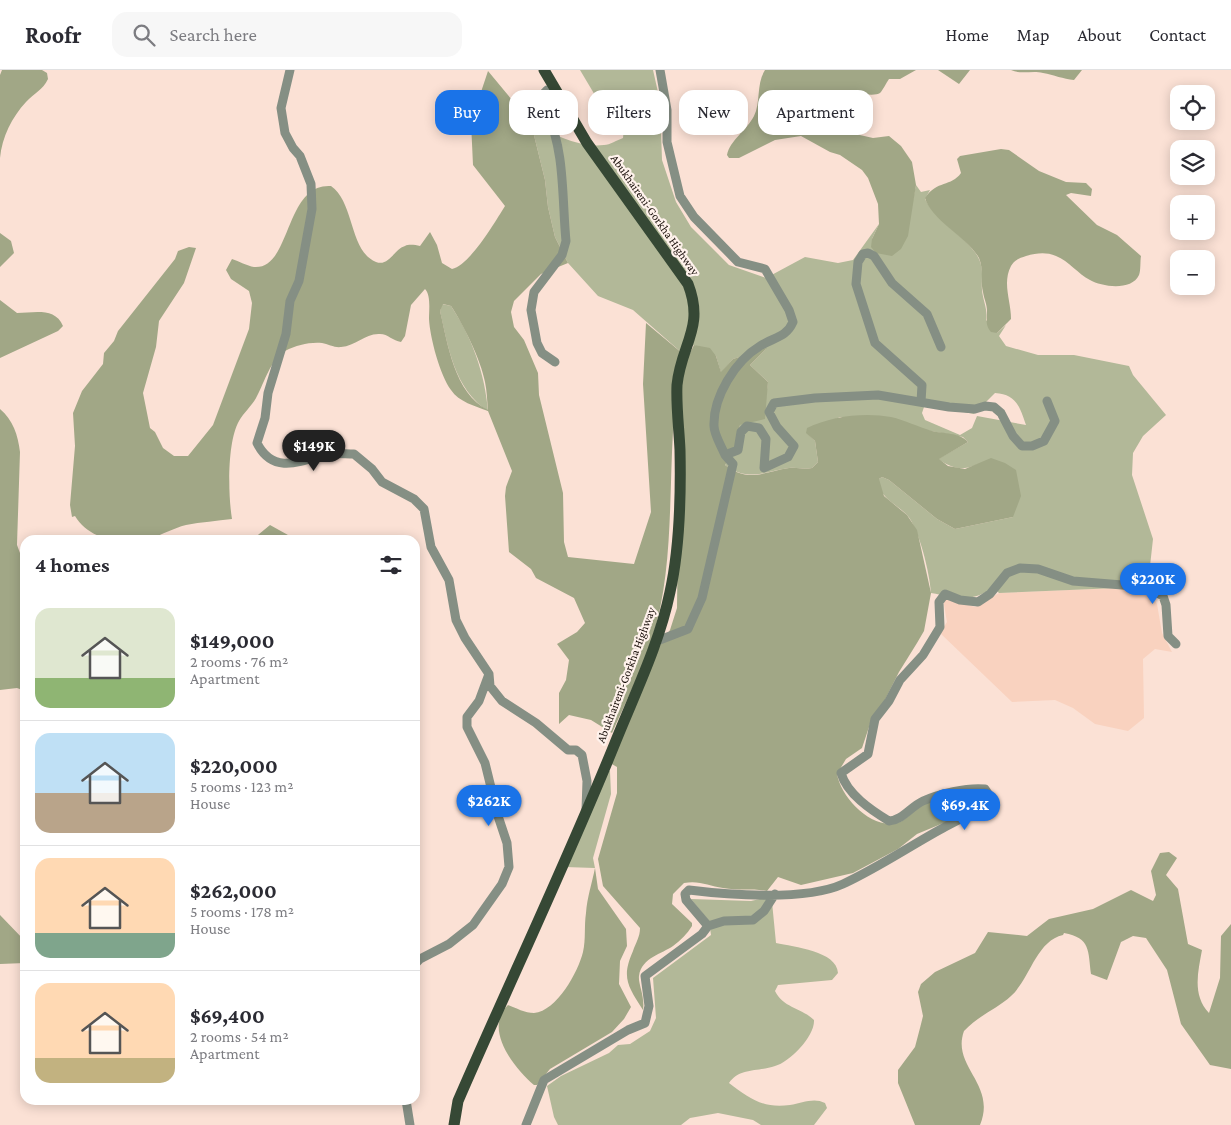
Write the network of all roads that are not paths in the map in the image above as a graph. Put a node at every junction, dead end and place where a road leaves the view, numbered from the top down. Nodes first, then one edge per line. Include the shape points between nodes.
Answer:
1 (290, 70) edge
2 (544, 70) edge
3 (660, 70) edge
4 (556, 90) edge
5 (578, 127) edge
6 (556, 135) edge
7 (941, 347) dead end
8 (555, 362) dead end
9 (1047, 401) dead end
10 (921, 402) junction
11 (725, 455) junction
12 (657, 640) junction
13 (1176, 644) dead end
14 (489, 674) junction
15 (586, 811) junction
16 (775, 894) junction
17 (708, 926) junction
18 (420, 959) edge
19 (407, 1105) edge
20 (410, 1125) edge
21 (454, 1125) edge
22 (526, 1125) edge

1 - 14 street via 281,108 285,134 300,156 311,184 312,209 300,281 290,301 286,334 257,443 261,452 272,461 289,464 323,455 354,454 382,482 414,499 424,509 431,547 449,580 456,620
2 - 4 main road, Abukhaireni-Gorkha Highway
3 - 11 street via 667,110 667,142 680,196 694,217 738,262 765,269 793,322 788,332 758,346 736,366 717,404 714,428
5 - 12 main road, Abukhaireni-Gorkha Highway via 688,284 693,299 694,322 677,385 680,449 676,553 671,590
6 - 8 street via 566,240 562,255 534,292 531,310 537,343 542,353
7 - 10 street via 927,314 892,283 874,256 862,254 856,284 875,343 922,385
9 - 10 street via 1055,421 1044,441 1032,446 1022,446 1017,442 1001,413 994,407 975,409
10 - 11 street via 878,395 814,398 774,404 769,412 794,446 788,457 764,468 766,439 758,428 747,426 741,432 738,450
11 - 12 street via 733,464 702,598 688,629
12 - 15 main road, Abukhaireni-Gorkha Highway
13 - 16 street via 1168,636 1163,596 1147,587 1072,581 1038,569 1020,568 1007,573 990,594 978,602 945,594 939,602 940,627 875,719 868,754 841,773 852,793 889,821 896,820 924,801 969,788 984,789 991,798 988,807 915,843 842,885
14 - 15 street via 490,686 502,701 536,723 568,750 576,750 582,755
14 - 18 street via 479,701 467,717 467,727 485,763 507,844 509,867 502,884 474,925 449,944
15 - 21 main road, Abukhaireni-Gorkha Highway via 458,1101
16 - 17 street via 764,911 753,920 724,921
16 - 17 street via 742,896 688,890 686,900
17 - 22 street via 702,934 645,976 649,1006 645,1023 544,1080
19 - 20 street

